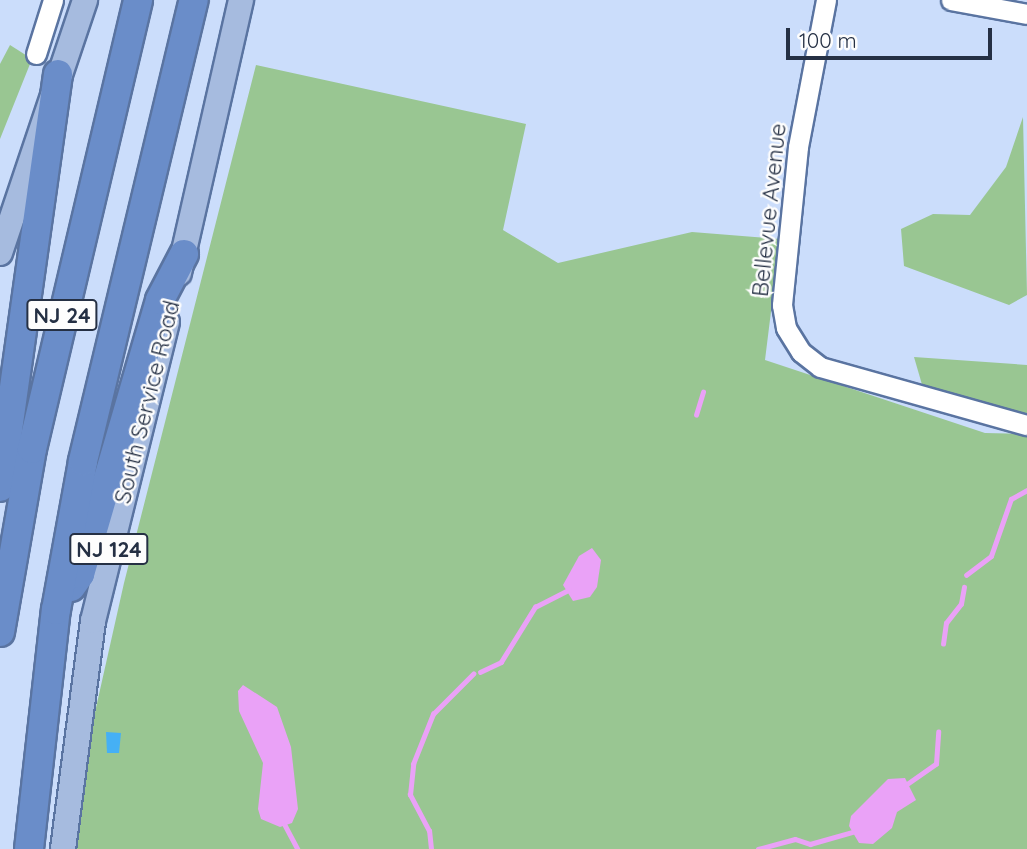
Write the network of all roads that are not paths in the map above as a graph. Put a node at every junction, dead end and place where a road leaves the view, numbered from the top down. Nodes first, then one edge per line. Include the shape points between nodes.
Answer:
1 (53, 0) edge
2 (138, 0) edge
3 (194, 0) edge
4 (241, 0) edge
5 (826, 0) edge
6 (951, 0) edge
7 (80, 5) edge
8 (1027, 14) edge
9 (36, 54) dead end
10 (58, 74) junction
11 (0, 253) edge
12 (184, 254) junction
13 (1027, 425) edge
14 (0, 487) edge
15 (56, 610) junction
16 (0, 632) edge
17 (29, 849) edge
18 (63, 849) edge

1 - 9 street
2 - 16 highway, NJ 24 via 32,449
3 - 15 highway, NJ 24 via 106,358
4 - 12 main road, South Service Road / NJ 124
5 - 13 street, Bellevue Avenue via 799,147 782,305 786,328 801,352 820,367
6 - 8 street
7 - 10 main road
10 - 11 main road
10 - 14 highway
12 - 15 highway via 160,300 80,574
12 - 18 main road, South Service Road / NJ 124 via 93,621
15 - 17 highway, NJ 24

